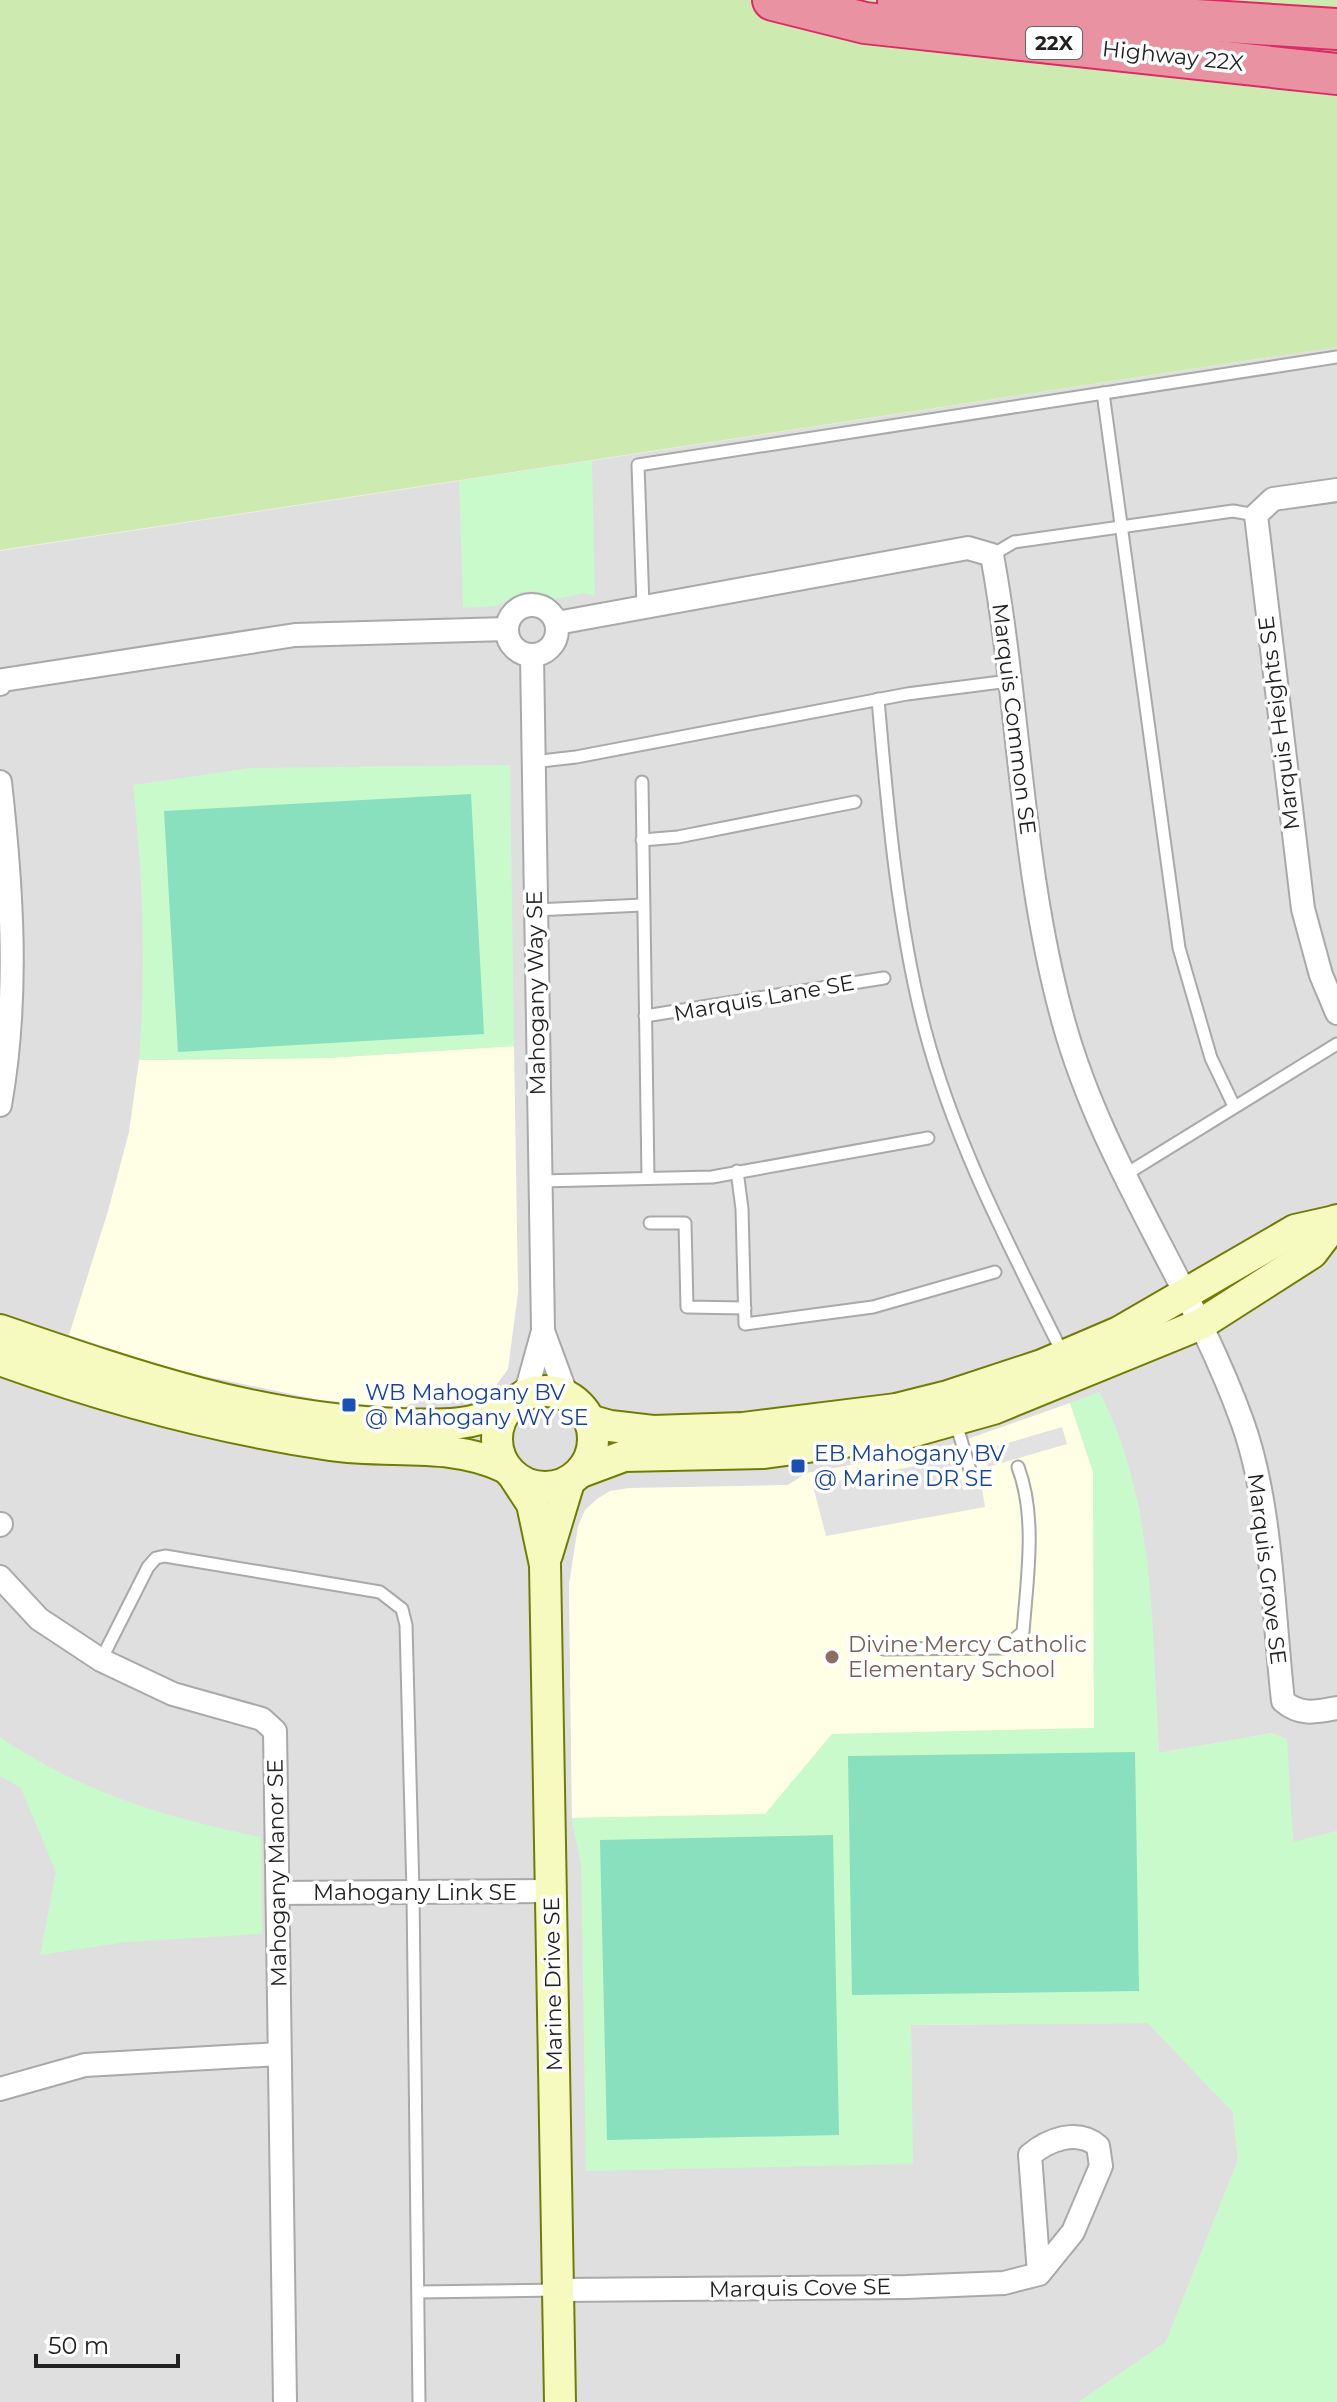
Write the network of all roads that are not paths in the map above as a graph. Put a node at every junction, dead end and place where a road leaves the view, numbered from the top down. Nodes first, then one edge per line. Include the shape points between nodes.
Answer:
1 (773, 0) edge
2 (877, 0) edge
3 (1337, 29) edge
4 (1337, 74) edge
5 (1337, 357) edge
6 (1103, 393) junction
7 (1337, 490) edge
8 (1256, 515) junction
9 (1121, 528) junction
10 (992, 555) junction
11 (643, 606) junction
12 (557, 623) junction
13 (507, 629) junction
14 (532, 655) junction
15 (1009, 681) junction
16 (0, 684) edge
17 (878, 699) junction
18 (531, 762) junction
19 (0, 782) edge
20 (642, 782) dead end
21 (855, 802) dead end
22 (642, 840) junction
23 (643, 905) junction
24 (534, 910) junction
25 (884, 978) dead end
26 (1337, 1013) edge
27 (645, 1016) junction
28 (1337, 1044) edge
29 (0, 1105) edge
30 (1234, 1106) junction
31 (928, 1138) dead end
32 (737, 1171) junction
33 (1123, 1176) junction
34 (648, 1178) junction
35 (540, 1181) junction
36 (1336, 1220) edge
37 (650, 1223) dead end
38 (995, 1272) dead end
39 (1186, 1295) junction
40 (745, 1308) junction
41 (1201, 1324) junction
42 (0, 1330) edge
43 (543, 1331) junction
44 (1065, 1356) junction
45 (0, 1360) edge
46 (567, 1396) junction
47 (513, 1403) junction
48 (952, 1408) junction
49 (589, 1420) junction
50 (1018, 1467) dead end
51 (510, 1473) junction
52 (575, 1477) junction
53 (973, 1480) dead end
54 (545, 1565) junction
55 (0, 1577) edge
56 (883, 1649) dead end
57 (101, 1660) junction
58 (1337, 1708) edge
59 (551, 1891) junction
60 (413, 1892) junction
61 (279, 1893) junction
62 (279, 2054) junction
63 (0, 2089) edge
64 (1039, 2274) junction
65 (560, 2290) junction
66 (418, 2292) junction
67 (285, 2402) edge
68 (419, 2402) edge
69 (560, 2402) edge

1 - 4 highway, Highway 22X / 22X via 865,23
2 - 3 highway
5 - 6 lane
6 - 9 lane
6 - 11 lane via 638,465
7 - 8 street via 1273,499
8 - 9 lane via 1233,511
8 - 26 street, Marquis Heights SE via 1303,909
9 - 10 lane via 1014,542
9 - 30 lane via 1179,948 1211,1058
10 - 11 street via 968,548
10 - 15 street, Marquis Common SE
11 - 12 street
12 - 13 street via 548,610 525,606 512,615
12 - 14 street via 552,645
13 - 14 street via 512,645
13 - 16 street via 295,635
14 - 18 street, Mahogany Way SE
15 - 17 lane
15 - 33 street, Marquis Common SE via 1037,907 1063,1021
17 - 18 lane
17 - 44 lane via 887,799 924,1029 985,1195
18 - 24 street, Mahogany Way SE
19 - 29 street via 12,889 13,960
20 - 22 lane, Marquis Lane SE
21 - 22 lane
22 - 23 lane, Marquis Lane SE
23 - 24 lane
23 - 27 lane, Marquis Lane SE
24 - 35 street, Mahogany Way SE
25 - 27 lane, Marquis Lane SE
27 - 34 lane, Marquis Lane SE
28 - 30 lane
30 - 33 lane
31 - 32 lane
32 - 34 lane via 712,1177
32 - 40 lane
33 - 39 street, Marquis Common SE
34 - 35 lane
35 - 43 street, Mahogany Way SE
36 - 39 street via 1295,1230
36 - 41 street via 1312,1253
37 - 40 lane via 685,1223 687,1307
38 - 40 lane via 827,1316 745,1324
39 - 41 street, Marquis Grove SE
39 - 44 street
41 - 48 street via 1048,1390
41 - 58 street, Marquis Grove SE via 1243,1422 1259,1483 1283,1701 1309,1713
42 - 47 street via 167,1387 338,1420 462,1425 483,1421
43 - 46 street, Mahogany Way SE
43 - 47 street, Mahogany Way SE via 528,1385
44 - 48 street
45 - 51 street via 223,1427 335,1446 461,1452 484,1457
46 - 47 street via 543,1391
46 - 49 street
47 - 51 street via 496,1431 499,1456
48 - 49 street via 896,1409 730,1429 653,1431
48 - 52 street via 904,1434 764,1453 624,1456
48 - 53 lane
49 - 52 street via 593,1447
50 - 56 lane via 1026,1490 1023,1632 1004,1648
51 - 52 street via 542,1488
51 - 54 street, Marine Drive SE via 532,1504
52 - 54 street, Marine Drive SE
54 - 59 street, Marine Drive SE
55 - 57 street, Mahogany Manor SE via 39,1619
57 - 60 lane via 156,1558 165,1556 364,1588 393,1600 406,1625
57 - 61 street, Mahogany Manor SE via 173,1694 262,1719 275,1731
59 - 60 street, Mahogany Link SE
59 - 65 street, Marine Drive SE
60 - 61 street, Mahogany Link SE
60 - 66 lane
61 - 62 street, Mahogany Manor SE
62 - 63 street via 85,2065
62 - 67 street, Mahogany Manor SE
64 - 64 street via 1073,2232 1101,2166 1098,2146 1085,2138 1048,2140 1030,2155
64 - 65 street, Marquis Cove SE via 1004,2283 906,2287
65 - 66 lane
65 - 69 street, Marine Drive SE
66 - 68 lane

